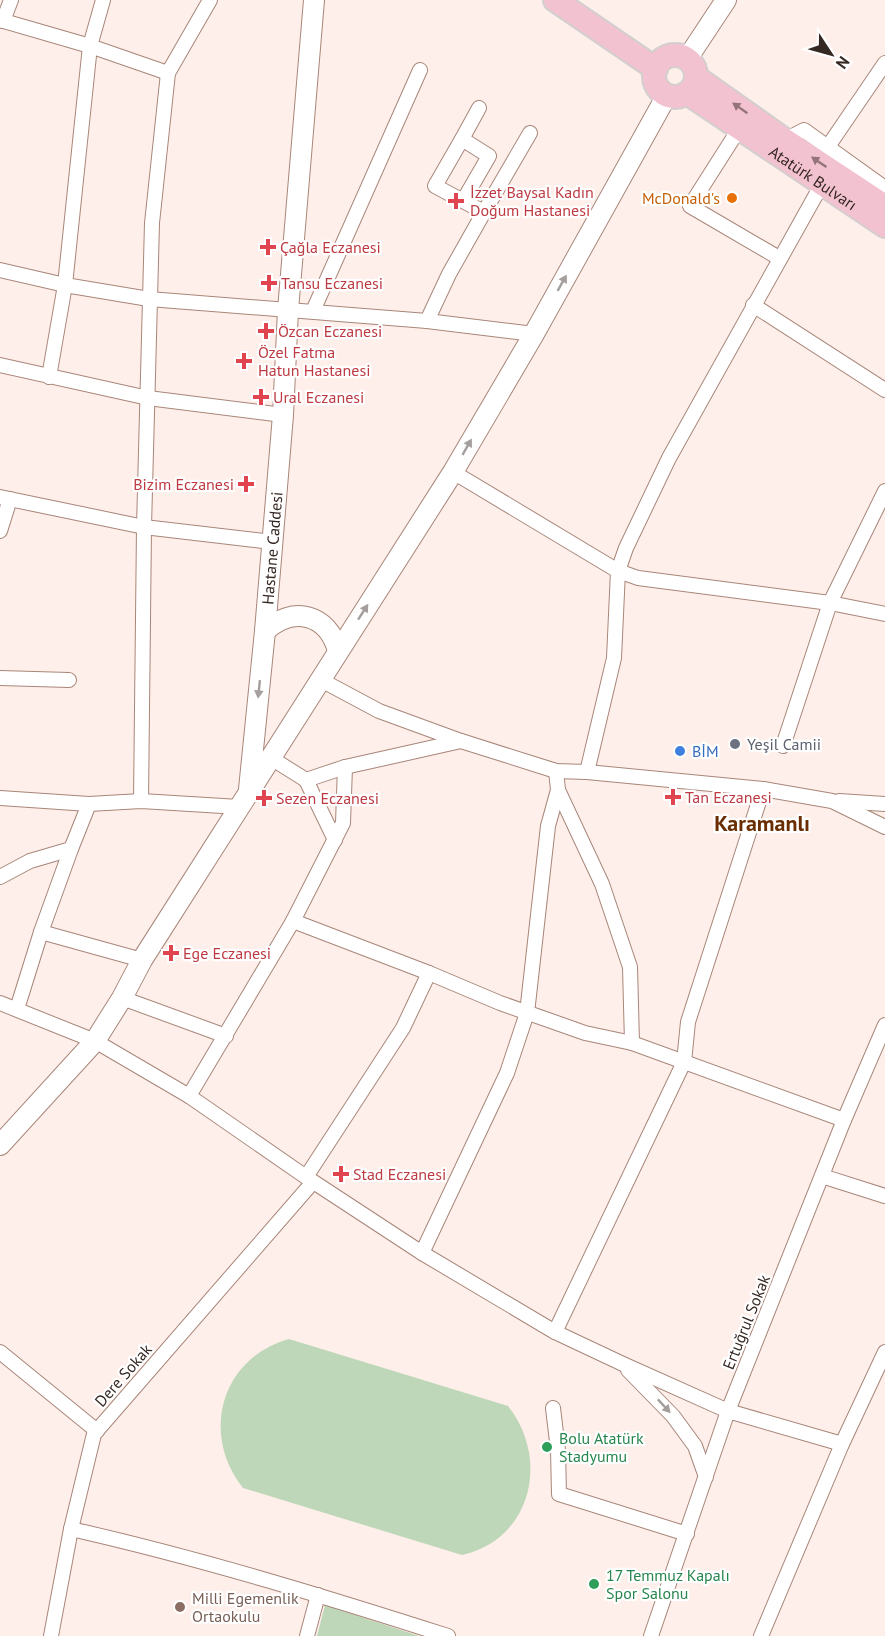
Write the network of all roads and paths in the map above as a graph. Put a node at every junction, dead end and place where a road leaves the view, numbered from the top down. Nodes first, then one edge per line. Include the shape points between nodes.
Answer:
1 (11, 0) edge
2 (103, 0) edge
3 (210, 0) edge
4 (555, 0) edge
5 (582, 0) edge
6 (726, 0) edge
7 (315, 5) edge
8 (2, 20) edge
9 (90, 46) junction
10 (885, 63) edge
11 (420, 70) dead end
12 (168, 74) junction
13 (676, 75) junction
14 (479, 108) dead end
15 (739, 129) junction
16 (530, 133) dead end
17 (462, 139) junction
18 (785, 140) junction
19 (827, 148) junction
20 (822, 184) junction
21 (885, 188) edge
22 (463, 201) junction
23 (885, 206) edge
24 (484, 212) junction
25 (885, 226) edge
26 (779, 258) junction
27 (0, 270) edge
28 (65, 285) junction
29 (149, 299) junction
30 (753, 305) junction
31 (288, 310) junction
32 (313, 311) junction
33 (427, 321) junction
34 (534, 334) junction
35 (0, 365) edge
36 (49, 377) junction
37 (885, 390) edge
38 (148, 398) junction
39 (283, 415) junction
40 (453, 472) junction
41 (885, 491) edge
42 (5, 498) edge
43 (144, 527) junction
44 (0, 531) edge
45 (272, 542) junction
46 (618, 571) junction
47 (830, 603) junction
48 (885, 614) edge
49 (265, 631) junction
50 (338, 651) junction
51 (0, 678) edge
52 (69, 680) dead end
53 (321, 680) junction
54 (255, 732) junction
55 (461, 741) junction
56 (783, 746) dead end
57 (271, 758) junction
58 (345, 766) junction
59 (556, 771) junction
60 (587, 772) junction
61 (306, 780) junction
62 (763, 789) junction
63 (558, 790) junction
64 (0, 798) edge
65 (244, 800) junction
66 (141, 801) junction
67 (832, 801) junction
68 (89, 804) junction
69 (885, 804) edge
70 (885, 827) edge
71 (335, 840) junction
72 (71, 849) junction
73 (0, 877) edge
74 (293, 921) junction
75 (41, 932) junction
76 (142, 960) junction
77 (429, 972) junction
78 (122, 998) junction
79 (0, 1003) edge
80 (16, 1009) junction
81 (527, 1013) junction
82 (885, 1025) edge
83 (226, 1036) junction
84 (95, 1041) junction
85 (632, 1043) junction
86 (684, 1062) junction
87 (189, 1096) junction
88 (844, 1120) junction
89 (0, 1145) edge
90 (822, 1176) junction
91 (310, 1180) junction
92 (885, 1196) edge
93 (422, 1253) junction
94 (555, 1332) junction
95 (0, 1352) edge
96 (885, 1352) edge
97 (623, 1364) junction
98 (553, 1408) dead end
99 (728, 1411) junction
100 (97, 1431) junction
101 (842, 1444) junction
102 (706, 1477) junction
103 (71, 1529) junction
104 (687, 1534) junction
105 (318, 1595) junction
106 (51, 1636) edge
107 (307, 1636) edge
108 (448, 1636) edge
109 (651, 1636) edge
110 (761, 1636) edge

1 - 8 street
2 - 9 street
3 - 12 street
4 - 13 main road
5 - 13 main road
6 - 13 main road
7 - 31 main road, Hastane Caddesi
8 - 9 street
9 - 12 street
9 - 28 street
10 - 19 street
11 - 32 street
12 - 29 street via 152,223
13 - 15 main road, Atatürk Bulvarı
18 -> 13 main road, Atatürk Bulvarı
34 -> 13 main road
14 - 17 street
15 - 20 main road, Atatürk Bulvarı
15 - 26 street via 690,206
16 - 24 street
17 - 22 street via 489,156
17 - 22 street via 435,186
18 - 19 street via 804,130
23 -> 18 main road, Atatürk Bulvarı
19 - 21 street
20 - 25 main road, Atatürk Bulvarı
20 - 26 street
22 - 24 street
24 - 33 street
26 - 30 street
27 - 28 street
28 - 29 street
28 - 36 street
29 - 31 street
29 - 38 street
30 - 37 street
30 - 46 street via 669,458
31 - 32 street
31 - 39 main road, Hastane Caddesi
32 - 33 street
33 - 34 street
40 -> 34 main road
35 - 36 street
36 - 38 street
38 - 39 street
38 - 43 street
39 - 45 main road, Hastane Caddesi
40 - 46 street
50 -> 40 main road
41 - 47 street
42 - 43 street
42 - 44 street
43 - 45 street
43 - 66 street
45 - 49 main road, Hastane Caddesi
46 - 47 street via 638,578
46 - 60 street via 614,658
47 - 48 street
47 - 56 street
49 - 50 main road via 283,618 304,616 325,626
49 -> 54 main road, Hastane Caddesi
50 - 53 main road
51 - 52 street
53 - 55 street via 379,711
53 - 57 main road
54 - 57 main road via 261,750
54 - 65 main road, Hastane Caddesi
55 - 58 street
55 - 59 street
57 - 61 street
57 - 65 main road
58 - 61 street
58 - 71 street via 343,823
59 - 60 street
59 - 63 street
60 - 62 street
61 - 71 street
62 - 67 street
62 - 86 street via 688,1022
63 - 81 street via 548,826
63 - 85 street via 602,884 630,967
64 - 68 street
65 - 66 street
65 - 76 main road, Hastane Caddesi
66 - 68 street
67 - 69 street
67 - 70 street
68 - 72 street
71 - 74 street
72 - 73 street via 30,861
72 - 75 street
74 - 77 street
74 - 83 street
75 - 76 street
75 - 80 street
76 - 78 main road, Hastane Caddesi
77 - 81 street
77 - 91 street, Dere Sokak via 403,1029
78 - 83 street
78 - 84 main road, Hastane Caddesi
79 - 80 street
80 - 84 street
81 - 85 street via 585,1033
81 - 93 street via 507,1073
82 - 88 street, Ertuğrul Sokak
83 - 87 street
84 - 87 street
84 - 89 main road, Hastane Caddesi
85 - 86 street
86 - 88 street
86 - 94 street
87 - 91 street
88 - 90 street, Ertuğrul Sokak
90 - 92 street
90 - 99 street, Ertuğrul Sokak
91 - 93 street
91 - 100 street, Dere Sokak
93 - 94 street
94 - 97 street
95 - 100 street
96 - 101 street
97 - 99 street
97 -> 102 street via 673,1416 695,1446
98 - 104 street via 559,1494
99 - 101 street
99 - 102 street, Ertuğrul Sokak
100 - 103 street, Dere Sokak
101 - 110 street
102 - 104 street, Ertuğrul Sokak
103 - 105 street via 158,1549
103 - 106 street, Dere Sokak
104 - 109 street, Ertuğrul Sokak
105 - 107 street
105 - 108 street

